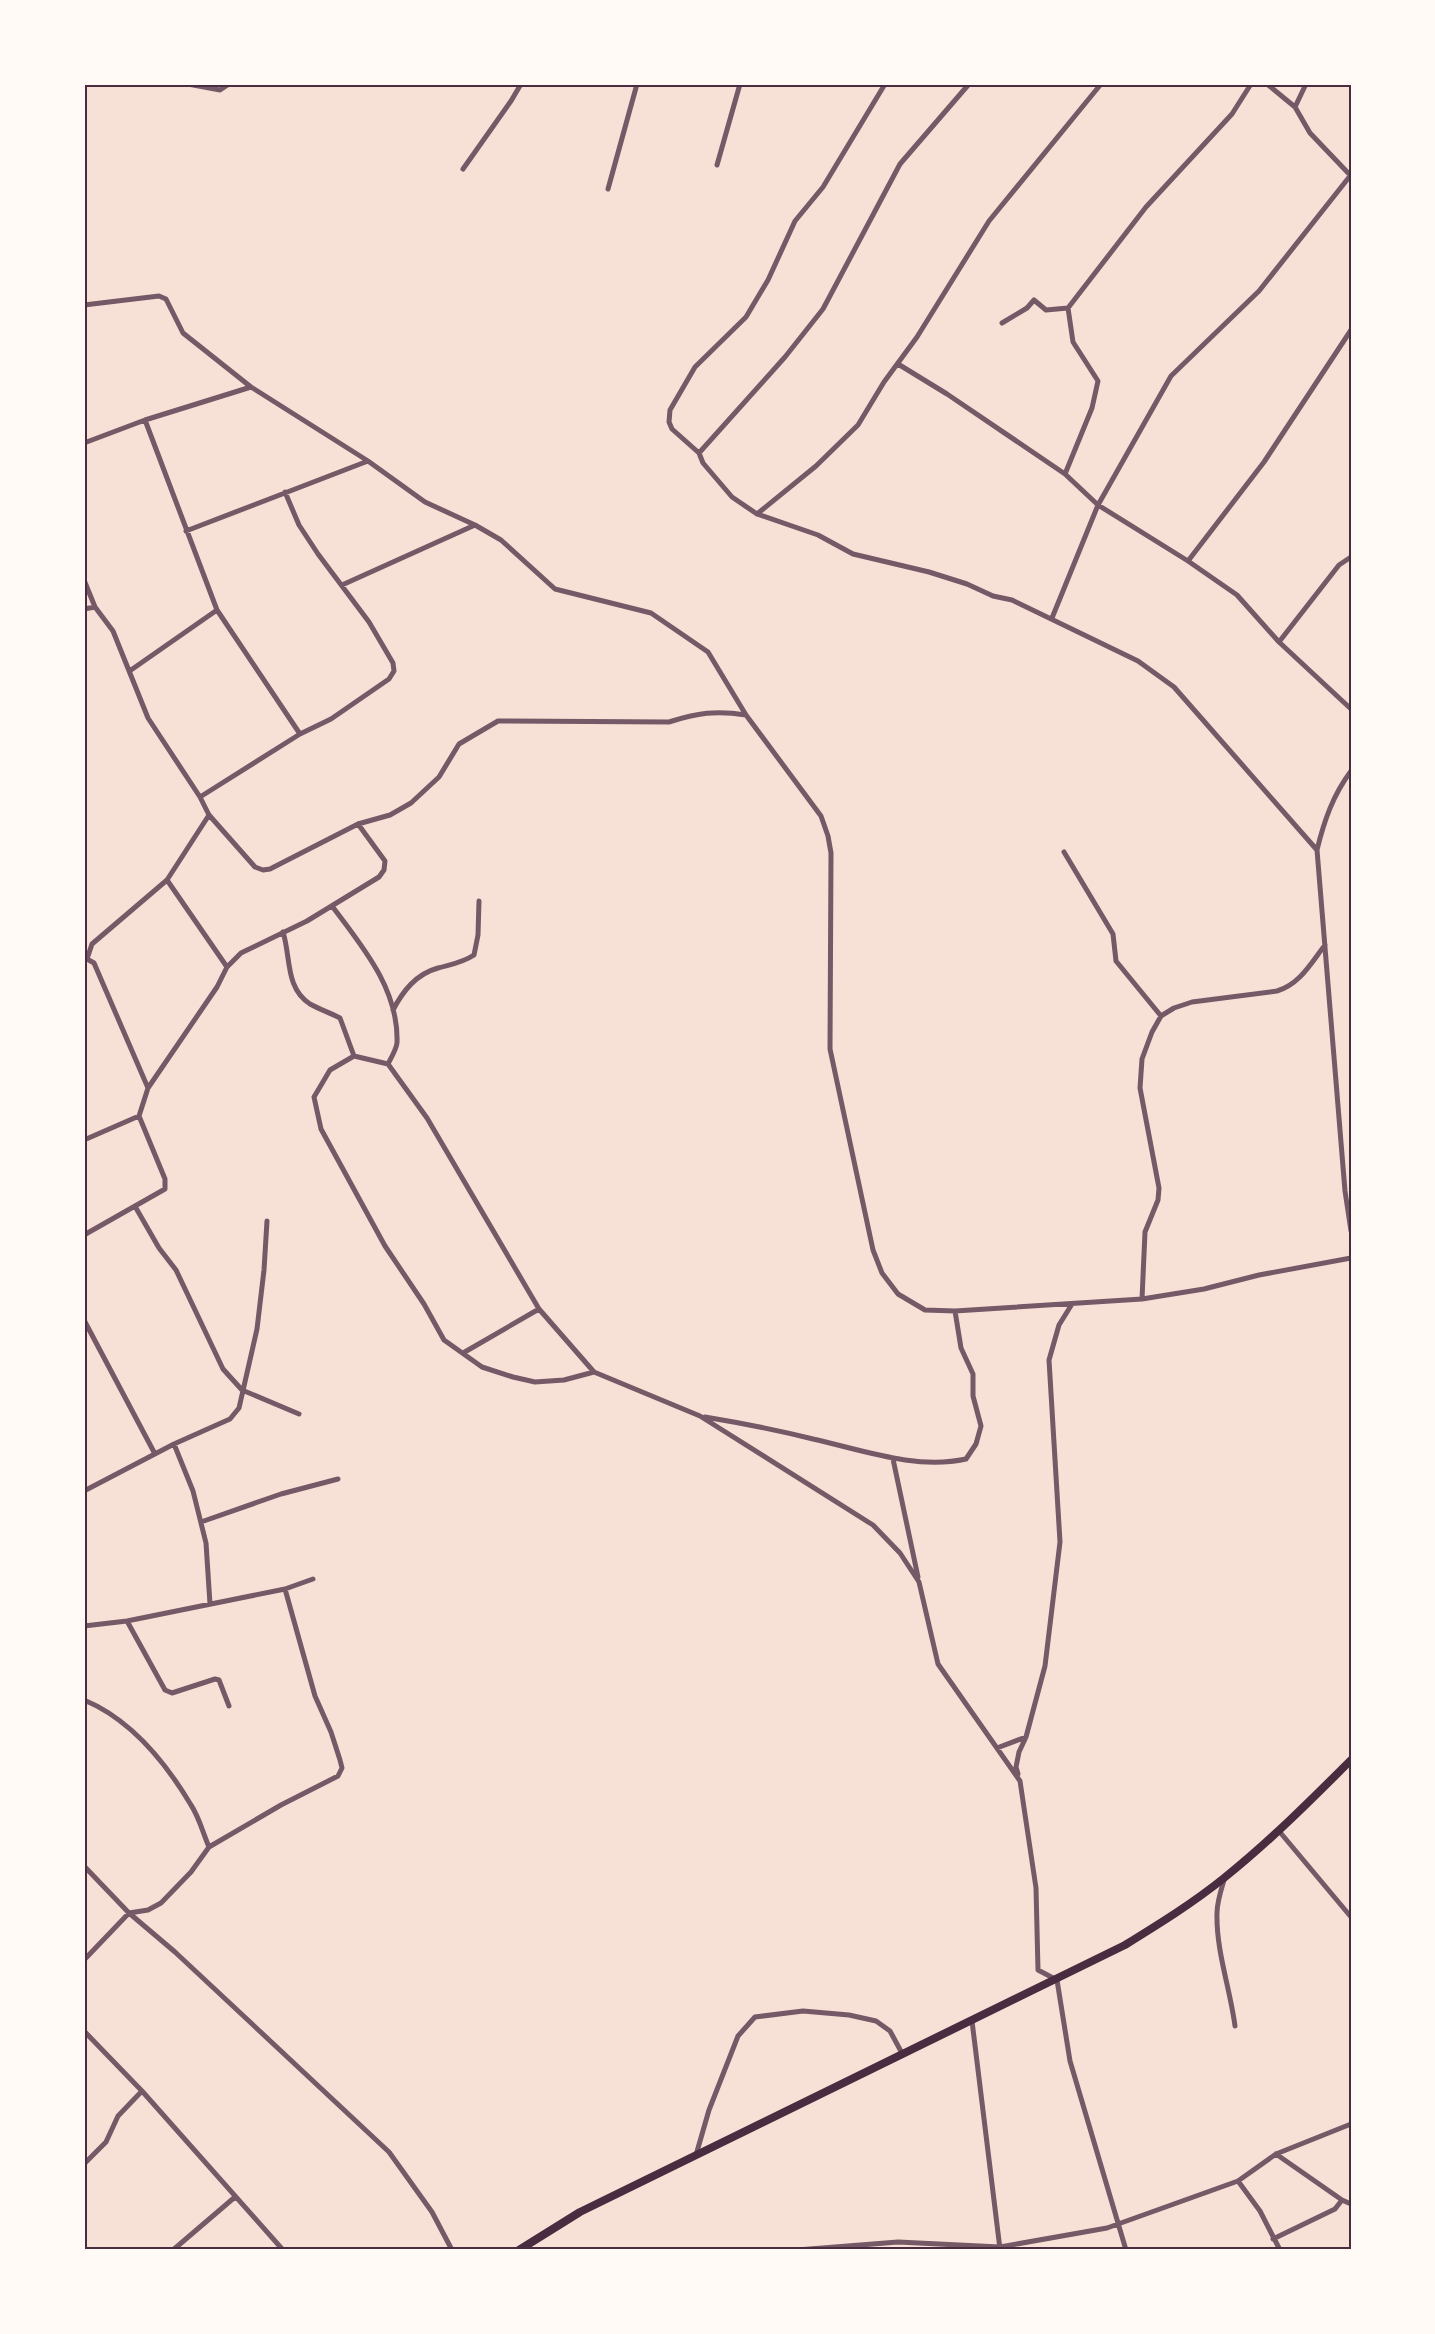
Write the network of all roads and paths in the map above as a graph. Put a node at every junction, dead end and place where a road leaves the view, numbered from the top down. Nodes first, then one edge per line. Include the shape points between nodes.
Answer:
1 (188, 84) edge
2 (229, 84) edge
3 (521, 84) edge
4 (637, 84) edge
5 (740, 84) edge
6 (885, 84) edge
7 (969, 84) edge
8 (1101, 84) edge
9 (1251, 84) edge
10 (1267, 84) edge
11 (1306, 84) edge
12 (1295, 107) junction
13 (717, 165) dead end
14 (463, 169) dead end
15 (1350, 176) edge
16 (608, 189) dead end
17 (84, 305) edge
18 (1068, 308) junction
19 (1002, 323) dead end
20 (1351, 330) edge
21 (898, 364) junction
22 (251, 387) junction
23 (145, 420) junction
24 (84, 442) edge
25 (699, 453) junction
26 (368, 461) junction
27 (1065, 474) junction
28 (285, 492) junction
29 (1098, 505) junction
30 (757, 514) junction
31 (475, 525) junction
32 (186, 531) junction
33 (1351, 557) edge
34 (1188, 561) junction
35 (84, 580) edge
36 (342, 585) junction
37 (95, 607) junction
38 (84, 609) edge
39 (217, 610) junction
40 (1052, 618) junction
41 (1279, 642) junction
42 (130, 670) junction
43 (1351, 709) edge
44 (746, 716) junction
45 (300, 734) junction
46 (1351, 771) edge
47 (200, 797) junction
48 (209, 815) junction
49 (358, 824) junction
50 (1317, 850) junction
51 (1064, 852) dead end
52 (167, 880) junction
53 (478, 901) dead end
54 (332, 906) junction
55 (283, 932) junction
56 (1324, 945) junction
57 (86, 959) edge
58 (227, 967) junction
59 (393, 1010) junction
60 (1161, 1016) junction
61 (354, 1056) junction
62 (388, 1064) junction
63 (148, 1088) junction
64 (139, 1116) junction
65 (84, 1140) edge
66 (136, 1208) junction
67 (267, 1221) dead end
68 (1351, 1231) edge
69 (84, 1235) edge
70 (1351, 1258) edge
71 (1142, 1299) junction
72 (1072, 1304) junction
73 (539, 1309) junction
74 (955, 1311) junction
75 (84, 1320) edge
76 (463, 1353) junction
77 (594, 1372) junction
78 (242, 1390) junction
79 (299, 1414) dead end
80 (700, 1416) junction
81 (174, 1444) junction
82 (154, 1454) junction
83 (893, 1459) junction
84 (338, 1479) dead end
85 (84, 1491) edge
86 (201, 1522) junction
87 (314, 1579) dead end
88 (919, 1582) junction
89 (285, 1589) junction
90 (210, 1604) junction
91 (127, 1622) junction
92 (84, 1626) edge
93 (84, 1700) edge
94 (230, 1706) dead end
95 (1026, 1737) junction
96 (997, 1748) junction
97 (1351, 1760) edge
98 (1020, 1781) junction
99 (1280, 1830) junction
100 (209, 1847) junction
101 (84, 1866) edge
102 (1224, 1878) junction
103 (129, 1914) junction
104 (1351, 1917) edge
105 (84, 1960) edge
106 (1057, 1980) junction
107 (972, 2021) junction
108 (1235, 2026) dead end
109 (84, 2031) edge
110 (903, 2055) junction
111 (142, 2091) junction
112 (1351, 2124) edge
113 (1276, 2154) junction
114 (696, 2157) junction
115 (84, 2164) edge
116 (1238, 2181) junction
117 (235, 2197) junction
118 (1342, 2200) junction
119 (1351, 2204) edge
120 (1118, 2224) junction
121 (1273, 2239) junction
122 (1000, 2249) edge
123 (173, 2250) edge
124 (284, 2250) edge
125 (452, 2250) edge
126 (519, 2250) edge
127 (797, 2250) edge
128 (1126, 2250) edge
129 (1280, 2250) edge

1 - 2 street via 220,90
3 - 14 street
4 - 16 street
5 - 13 street
6 - 25 street via 823,187 795,221 746,317 695,367 670,410 672,429
7 - 25 street via 900,164 823,309
8 - 21 street via 989,221
9 - 18 street via 1232,114 1146,207
10 - 12 street
11 - 12 street
12 - 15 street via 1310,133
15 - 29 street via 1259,291 1171,376
17 - 22 street via 159,296 166,299 183,333
18 - 19 street via 1046,310 1034,300
18 - 27 street via 1073,342 1098,381 1092,408
20 - 34 street via 1264,462
21 - 27 street
21 - 30 street via 858,425
22 - 23 street
22 - 26 street
23 - 24 street
23 - 32 street
25 - 30 street via 732,497
26 - 28 street
26 - 31 street via 425,502
27 - 29 street
28 - 32 street
28 - 36 street via 299,525
29 - 34 street
29 - 40 street
30 - 40 street via 818,535 853,554 967,584
31 - 36 street
31 - 44 street via 501,540 555,589 651,613 708,652
32 - 39 street
33 - 41 street via 1339,565
34 - 41 street via 1237,595
35 - 37 street
36 - 45 street via 369,622 394,670 389,679 332,719
37 - 38 street
37 - 42 street via 113,631
39 - 42 street
39 - 45 street
40 - 50 street via 1138,661 1174,687
41 - 43 street
42 - 47 street via 148,718
44 - 49 street via 723,711 669,722 498,721 459,744 439,777 411,803 390,815
44 - 74 street via 821,816 828,836 830,1049 873,1250 882,1273 898,1294 925,1310
45 - 47 street
46 - 50 street via 1325,818
47 - 48 street
48 - 49 street via 255,867 263,870
48 - 52 street
49 - 54 street via 385,861 384,870
50 - 56 street
51 - 60 street via 1113,934 1116,961
52 - 57 street via 92,944
52 - 58 street
53 - 59 street via 474,955 461,963 435,968 412,981
54 - 55 street
54 - 59 street via 376,964
55 - 58 street via 240,953
55 - 61 street via 297,993 340,1018
56 - 60 street via 1289,987 1192,1002
56 - 68 street
57 - 63 street via 94,963
58 - 63 street
59 - 62 street via 397,1045
60 - 71 street via 1143,1059 1140,1088 1159,1188 1145,1232
61 - 62 street
61 - 76 street via 330,1070 314,1096 321,1129 385,1246 444,1340
62 - 73 street via 428,1118
63 - 64 street
64 - 65 street
64 - 66 street via 166,1184 165,1189
66 - 69 street
66 - 78 street via 176,1270 223,1369
67 - 78 street via 257,1329
70 - 71 street
71 - 72 street
72 - 74 street
72 - 95 street via 1059,1325 1049,1360 1060,1542 1045,1666
73 - 76 street
73 - 77 street
74 - 83 street via 961,1348 973,1374 981,1426 976,1444 966,1459 951,1462
75 - 82 street
76 - 77 street via 482,1367 535,1382
77 - 80 street
78 - 79 street
78 - 81 street via 239,1408 230,1419
80 - 83 street
80 - 88 street via 873,1525 900,1553
81 - 82 street
81 - 86 street via 194,1491
82 - 85 street
83 - 88 street
84 - 86 street
86 - 90 street
87 - 89 street
88 - 96 street via 938,1664
89 - 90 street
89 - 100 street via 315,1696 342,1768 338,1776
90 - 91 street
91 - 92 street
91 - 94 street via 165,1690 172,1693 215,1679 219,1680
93 - 100 street via 131,1730 167,1771 192,1806
95 - 96 street
95 - 98 street via 1016,1767
96 - 98 street
97 - 99 main road
98 - 106 street via 1036,1888 1038,1970
99 - 102 main road
99 - 104 street
100 - 103 street via 161,1903
101 - 103 street
102 - 106 main road via 1125,1945
102 - 108 street via 1216,1910 1218,1942
103 - 105 street
103 - 125 street via 175,1952 389,2152 432,2212
106 - 107 main road
106 - 120 street via 1070,2061
107 - 110 main road
107 - 122 street
109 - 111 street
110 - 114 main road
110 - 114 street via 890,2031 876,2021 803,2011 755,2017 738,2036 709,2110
111 - 115 street via 118,2116 106,2142
111 - 117 street
112 - 113 street
113 - 116 street
113 - 118 street
114 - 126 main road via 580,2212
116 - 120 street
116 - 121 street via 1260,2211
117 - 123 street
117 - 124 street
118 - 119 street
118 - 121 street via 1335,2209
120 - 122 street
120 - 128 street
121 - 129 street
122 - 127 street via 898,2242

